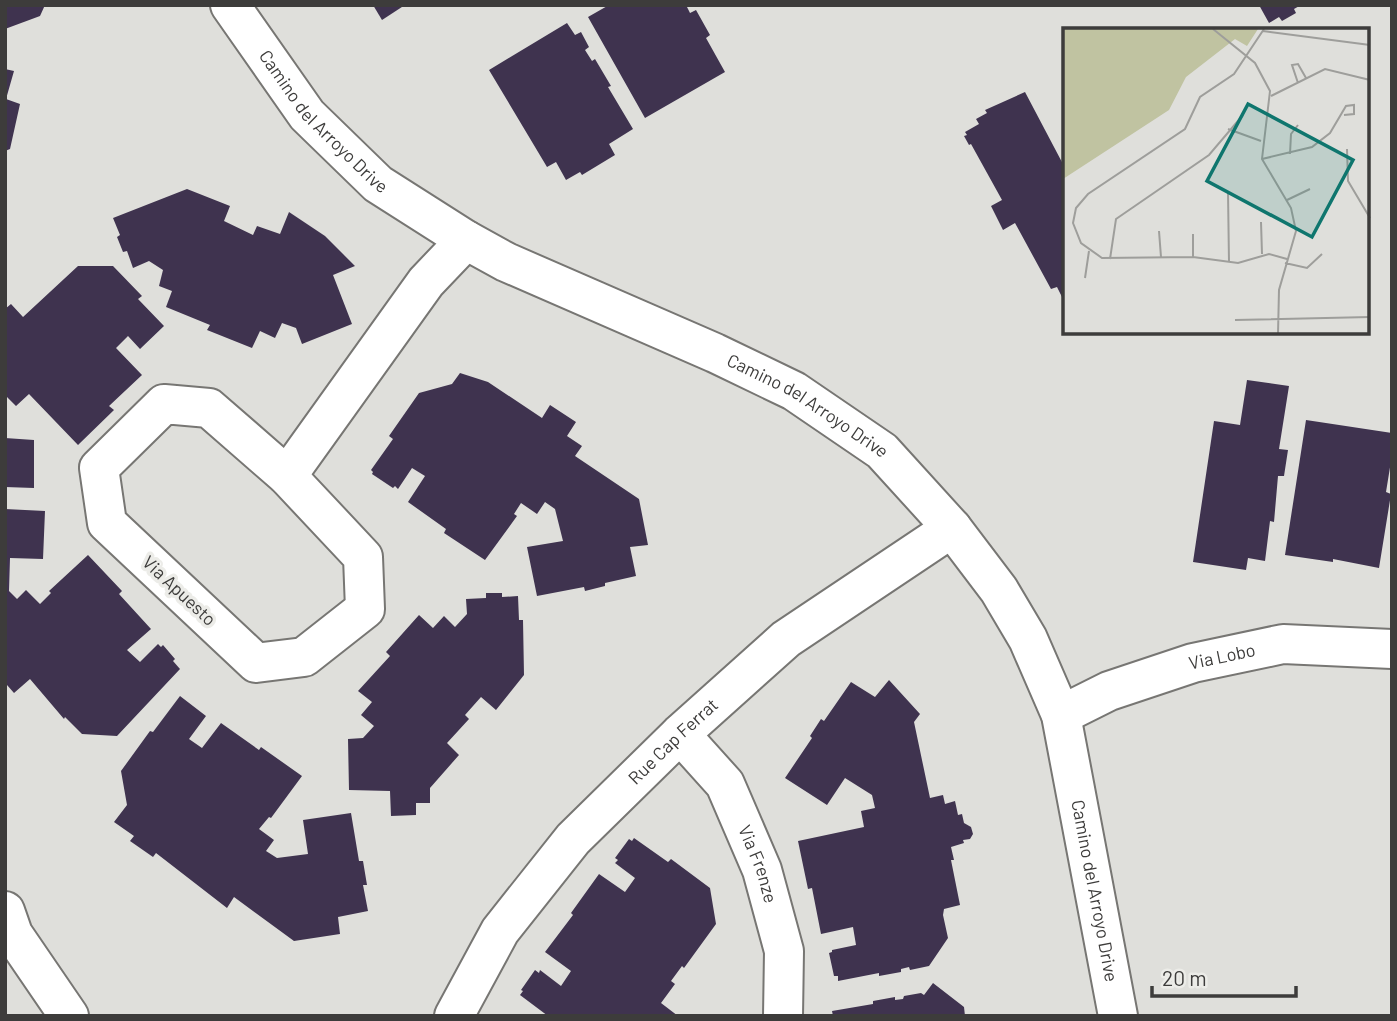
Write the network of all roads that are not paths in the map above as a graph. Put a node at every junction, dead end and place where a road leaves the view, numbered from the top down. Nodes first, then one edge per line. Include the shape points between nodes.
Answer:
1 (230, 5) edge
2 (466, 240) junction
3 (287, 476) junction
4 (952, 528) junction
5 (1392, 649) edge
6 (1061, 715) junction
7 (680, 734) junction
8 (9, 922) edge
9 (69, 1016) edge
10 (454, 1016) edge
11 (783, 1016) edge
12 (1118, 1016) edge

1 - 2 street, Camino del Arroyo Drive via 307,115 378,184
2 - 3 street via 426,282
2 - 4 street, Camino del Arroyo Drive via 794,391 882,451
3 - 3 street, Via Apuesto via 209,408 164,404 99,468 107,523 256,663 304,657 365,609 363,557
4 - 6 street, Camino del Arroyo Drive via 999,590 1028,639
4 - 7 street, Rue Cap Ferrat via 786,639
5 - 6 street, Via Lobo via 1283,644 1193,663 1109,691
6 - 12 street, Camino del Arroyo Drive
7 - 10 street, Rue Cap Ferrat via 573,839 500,931
7 - 11 street, Via Frenze via 725,784 762,870 784,951
8 - 9 street

